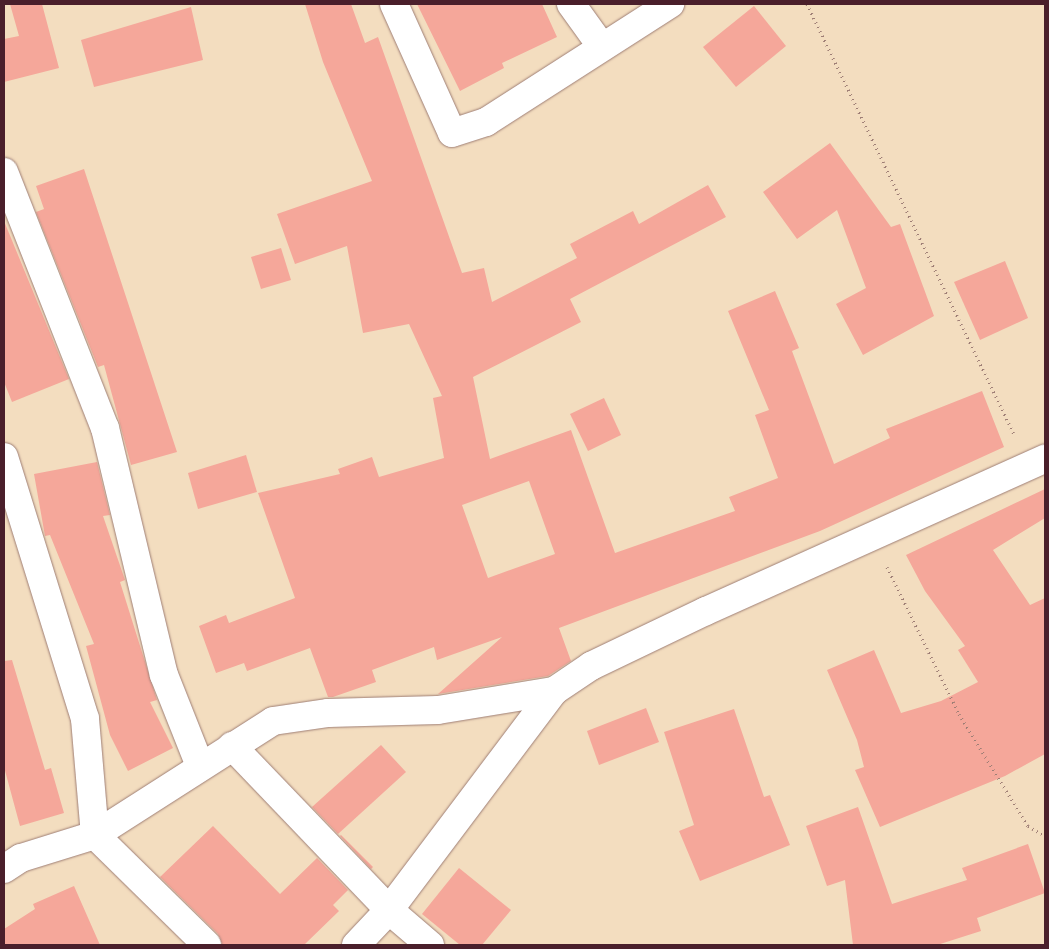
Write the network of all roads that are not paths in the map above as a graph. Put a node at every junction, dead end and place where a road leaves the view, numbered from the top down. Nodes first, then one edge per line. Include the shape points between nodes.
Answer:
1 (394, 4) edge
2 (571, 4) edge
3 (670, 4) edge
4 (602, 47) junction
5 (4, 172) edge
6 (4, 457) edge
7 (1037, 461) edge
8 (554, 692) junction
9 (232, 746) junction
10 (200, 766) junction
11 (95, 835) junction
12 (4, 870) edge
13 (389, 910) junction
14 (207, 945) edge
15 (356, 945) edge
16 (430, 945) edge

1 - 4 street via 452,133 486,122
2 - 4 street
3 - 4 street
5 - 10 street via 106,428 164,675
6 - 11 street via 85,719
7 - 8 street via 591,666
8 - 9 street via 438,710 328,713 273,721
8 - 13 street
9 - 10 street
9 - 13 street
10 - 11 street
11 - 12 street via 21,858
11 - 14 street
13 - 15 street
13 - 16 street

